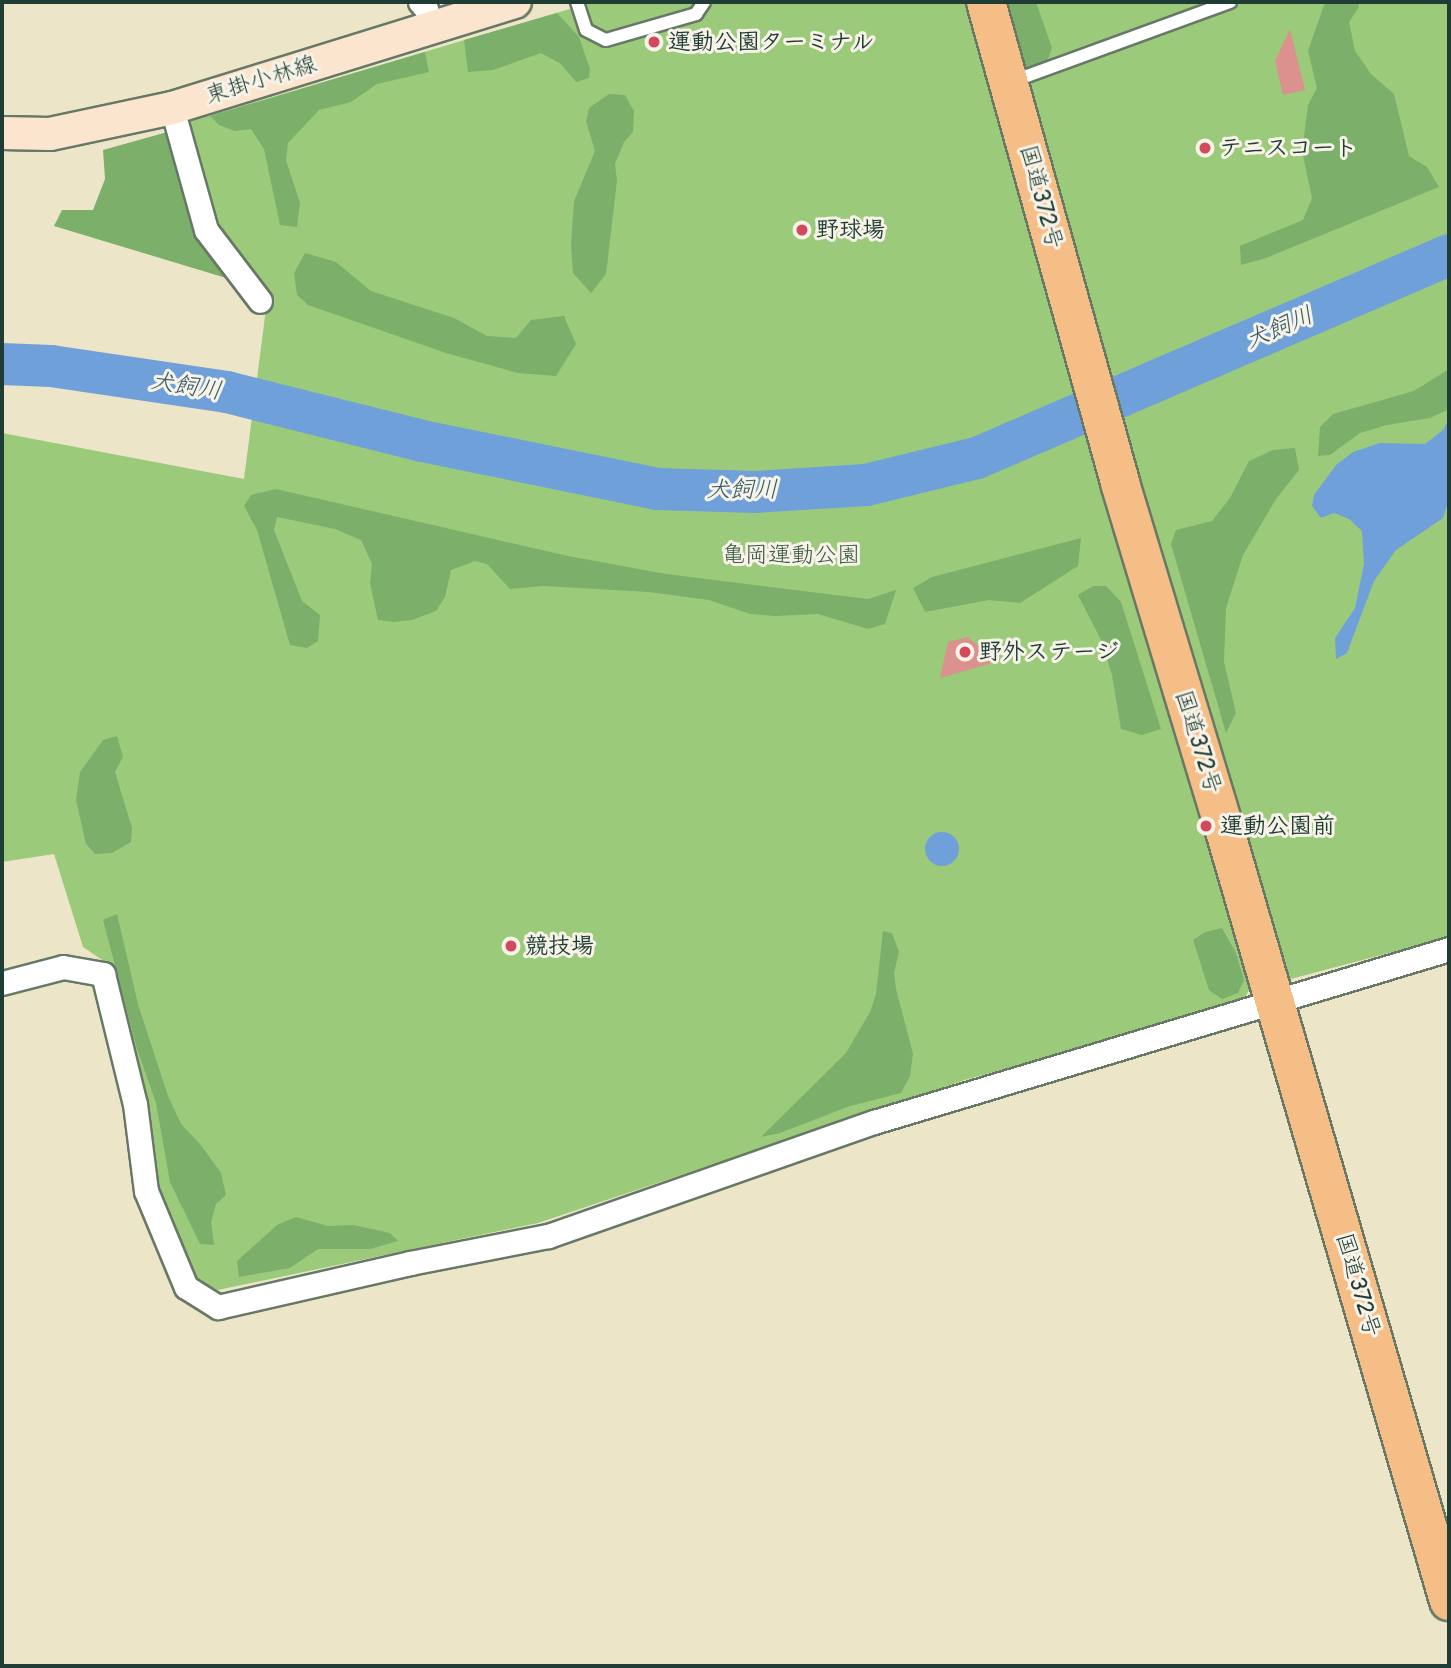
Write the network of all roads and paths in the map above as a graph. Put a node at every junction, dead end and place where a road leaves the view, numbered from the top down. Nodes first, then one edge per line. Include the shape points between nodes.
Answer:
1 (515, 2) edge
2 (576, 2) edge
3 (704, 2) edge
4 (986, 2) edge
5 (1230, 2) edge
6 (426, 15) edge
7 (1010, 82) junction
8 (172, 108) junction
9 (2, 132) edge
10 (260, 301) dead end
11 (1449, 949) edge
12 (2, 983) edge
13 (1275, 999) junction
14 (1449, 1601) edge

1 - 6 main road, 東掛小林線
2 - 3 lane via 586,30 606,40 696,14
4 - 7 highway, 国道372号
5 - 7 lane
6 - 8 main road, 東掛小林線
7 - 13 highway, 国道372号 via 1120,483
8 - 9 main road, 東掛小林線 via 50,134
8 - 10 street via 206,230
11 - 13 street
12 - 13 street via 63,967 103,974 135,1104 146,1191 186,1287 218,1307 548,1236 874,1122
13 - 14 highway, 国道372号

